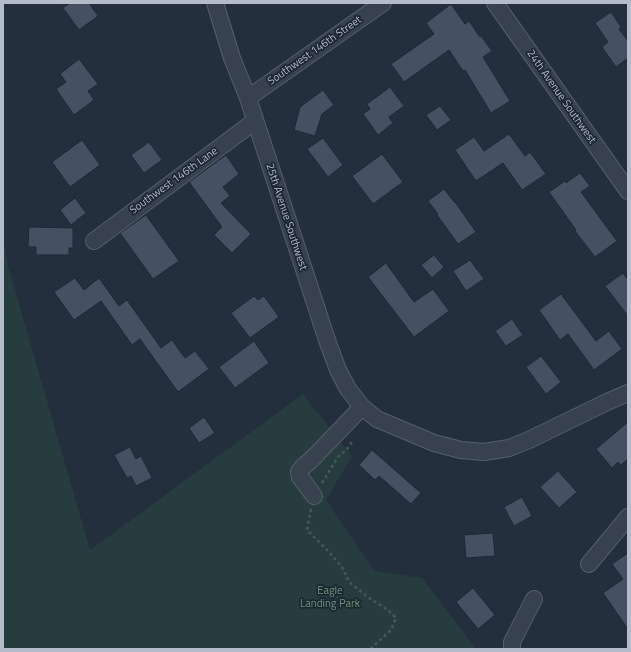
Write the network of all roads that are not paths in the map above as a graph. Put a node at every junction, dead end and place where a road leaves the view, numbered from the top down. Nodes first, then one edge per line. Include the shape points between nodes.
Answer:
1 (215, 3) edge
2 (383, 3) edge
3 (495, 3) edge
4 (248, 98) junction
5 (255, 121) junction
6 (628, 192) edge
7 (94, 241) dead end
8 (628, 393) edge
9 (362, 407) junction
10 (305, 484) road end
11 (628, 517) edge
12 (589, 564) dead end
13 (534, 599) dead end
14 (512, 649) edge

1 - 4 street, 25th Avenue Southwest
2 - 4 street, Southwest 146th Street
3 - 6 street, 24th Avenue Southwest
4 - 5 street, 25th Avenue Southwest
5 - 7 street, Southwest 146th Lane
5 - 9 street, 25th Avenue Southwest via 338,370
8 - 9 street, 25th Avenue Southwest via 530,440 509,448 484,452 461,450 434,443 377,419
9 - 10 street via 299,472
11 - 12 street
13 - 14 street via 512,642

